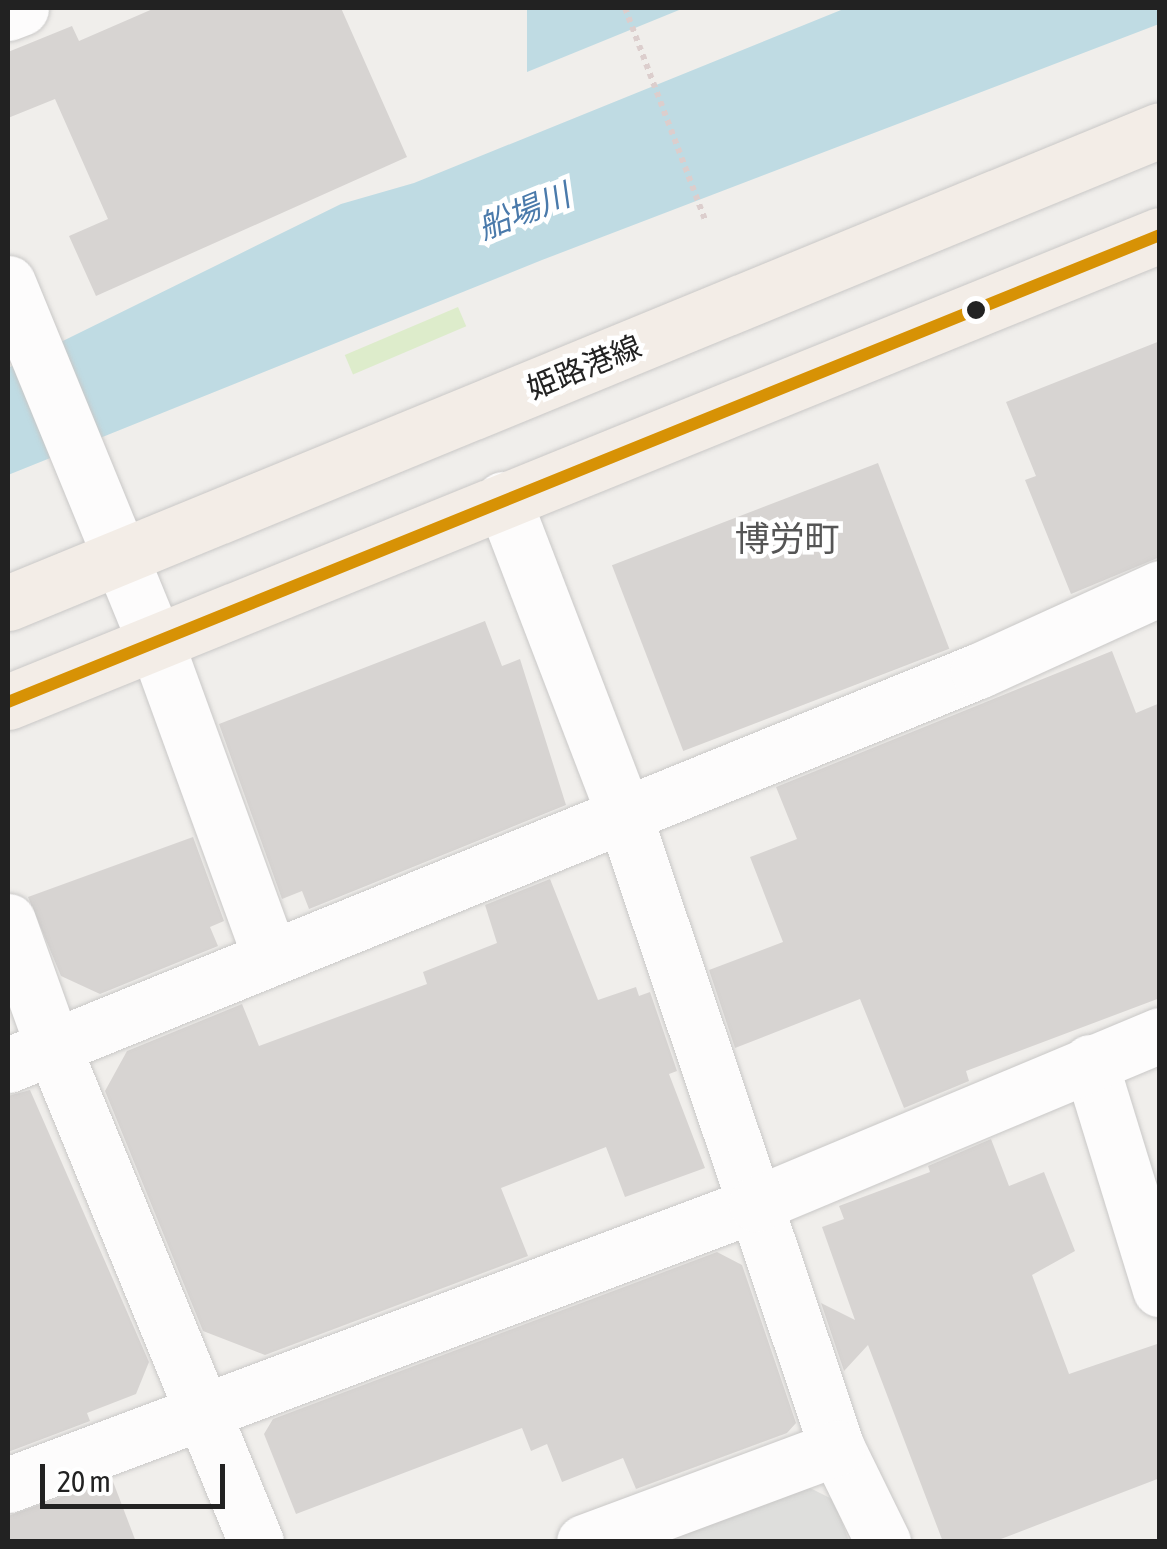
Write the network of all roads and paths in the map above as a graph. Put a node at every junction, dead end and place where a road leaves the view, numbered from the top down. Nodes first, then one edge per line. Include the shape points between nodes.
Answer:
1 (21, 8) edge
2 (624, 8) edge
3 (8, 13) edge
4 (1160, 130) edge
5 (705, 220) dead end
6 (1160, 235) edge
7 (16, 304) edge
8 (503, 500) junction
9 (120, 558) junction
10 (1160, 588) edge
11 (8, 602) edge
12 (156, 643) junction
13 (8, 702) edge
14 (624, 814) junction
15 (8, 921) edge
16 (270, 956) junction
17 (1160, 1035) edge
18 (30, 1056) edge
19 (1090, 1062) junction
20 (756, 1204) junction
21 (1160, 1289) edge
22 (204, 1413) junction
23 (837, 1448) junction
24 (8, 1485) edge
25 (256, 1542) edge
26 (584, 1542) edge
27 (883, 1542) edge

1 - 3 street
2 - 5 path
4 - 9 main road, 姫路港線
6 - 8 main road
7 - 9 street
8 - 12 main road
8 - 14 street
9 - 11 main road, 姫路港線
9 - 12 street
10 - 14 street via 978,671
12 - 13 main road
12 - 16 street
14 - 16 street
14 - 20 street
15 - 18 street
16 - 18 street
17 - 19 street
18 - 22 street
19 - 20 street
19 - 21 street
20 - 22 street
20 - 23 street
22 - 24 street
22 - 25 street
23 - 26 street
23 - 27 street

